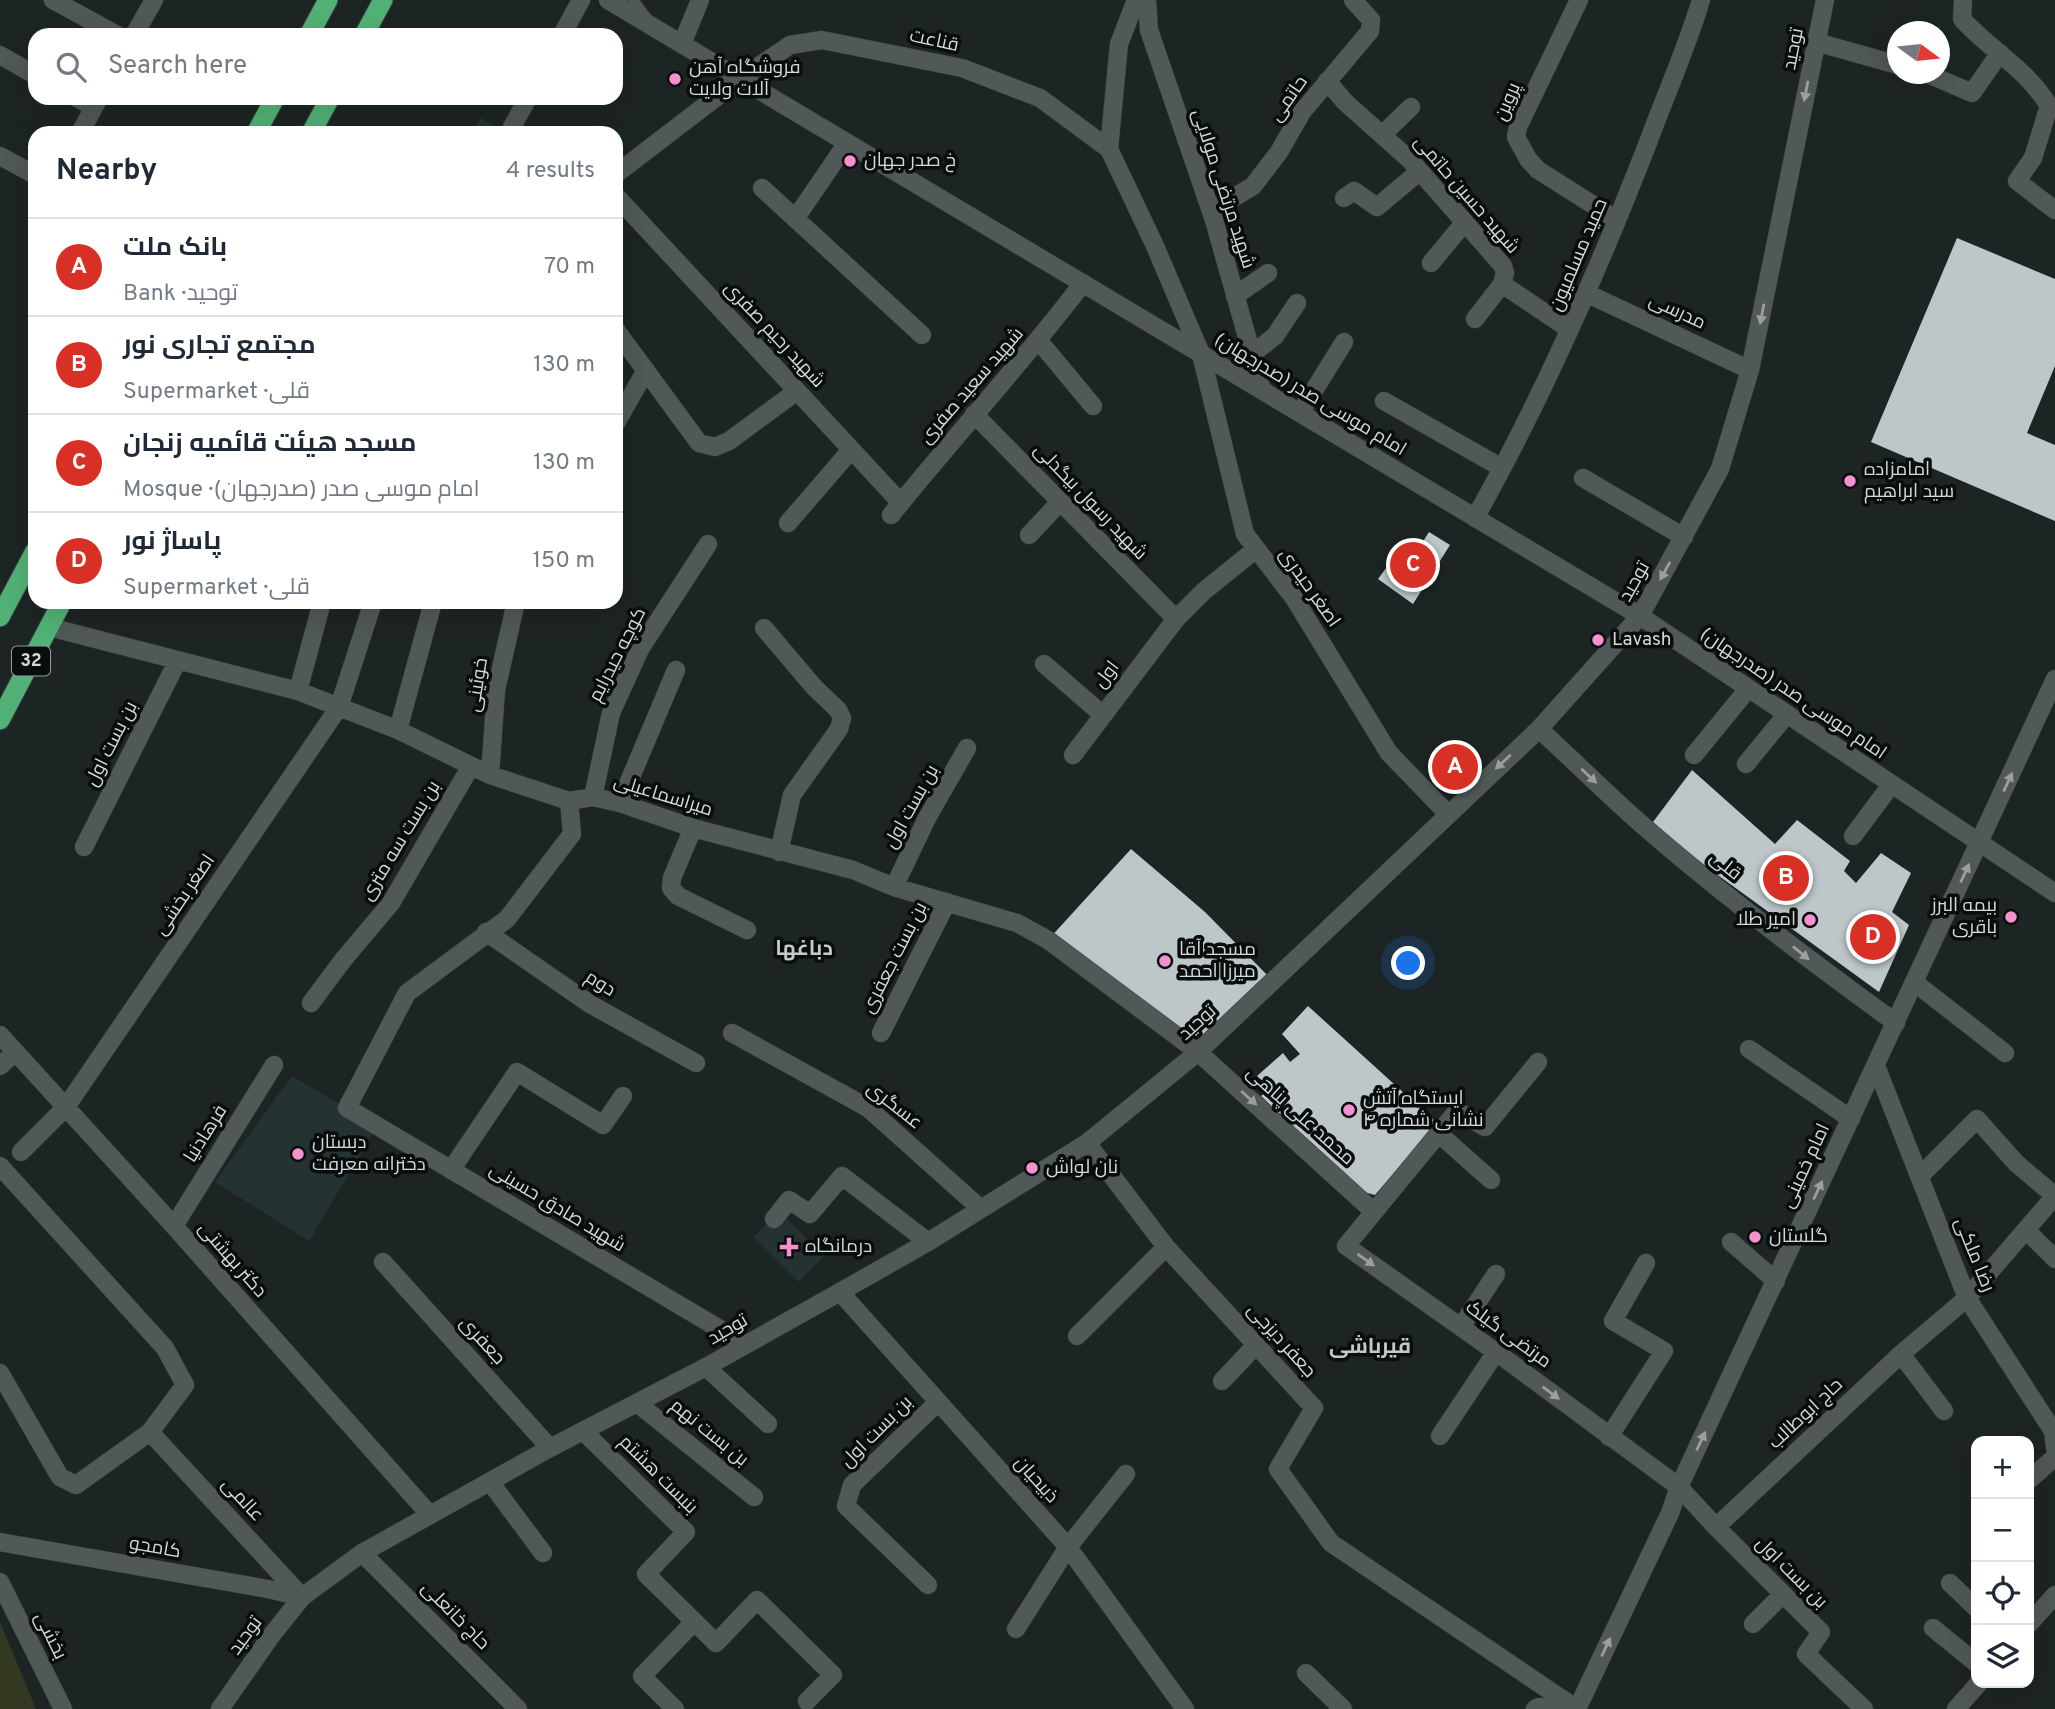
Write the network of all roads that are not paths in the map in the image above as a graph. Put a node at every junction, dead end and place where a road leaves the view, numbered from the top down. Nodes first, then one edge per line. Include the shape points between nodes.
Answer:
1 (54, 0) edge
2 (154, 0) edge
3 (328, 0) edge
4 (383, 0) edge
5 (581, 0) edge
6 (608, 0) edge
7 (633, 0) edge
8 (700, 0) edge
9 (1136, 0) edge
10 (1147, 0) edge
11 (1353, 0) edge
12 (1579, 0) edge
13 (1701, 0) edge
14 (1825, 0) edge
15 (1963, 0) edge
16 (653, 27) junction
17 (104, 28) edge
18 (138, 28) edge
19 (313, 28) edge
20 (368, 28) edge
21 (566, 28) edge
22 (1816, 42) junction
23 (682, 44) junction
24 (2000, 53) junction
25 (0, 55) edge
26 (1887, 62) edge
27 (28, 71) edge
28 (740, 79) junction
29 (1327, 81) junction
30 (1950, 84) edge
31 (94, 105) edge
32 (271, 105) edge
33 (326, 105) edge
34 (524, 105) edge
35 (1411, 107) dead end
36 (84, 126) edge
37 (260, 126) edge
38 (314, 126) edge
39 (513, 126) edge
40 (1382, 135) junction
41 (847, 143) junction
42 (1109, 149) junction
43 (0, 156) edge
44 (623, 168) edge
45 (28, 171) edge
46 (1420, 171) junction
47 (762, 188) dead end
48 (1344, 198) dead end
49 (623, 204) edge
50 (2055, 210) edge
51 (1211, 211) junction
52 (795, 219) junction
53 (1617, 220) junction
54 (1464, 223) junction
55 (1431, 263) dead end
56 (1268, 273) dead end
57 (1083, 283) junction
58 (1502, 284) junction
59 (1586, 293) junction
60 (1236, 296) junction
61 (1297, 303) dead end
62 (1475, 319) dead end
63 (1569, 329) junction
64 (922, 335) dead end
65 (623, 339) edge
66 (1039, 341) junction
67 (1344, 342) dead end
68 (1201, 354) junction
69 (1252, 354) junction
70 (646, 370) junction
71 (1751, 370) junction
72 (1262, 390) junction
73 (797, 391) junction
74 (1384, 401) dead end
75 (1093, 406) dead end
76 (623, 411) edge
77 (1300, 413) junction
78 (974, 414) junction
79 (852, 450) junction
80 (1502, 468) junction
81 (1583, 478) dead end
82 (1060, 502) junction
83 (896, 509) joint
84 (1475, 517) junction
85 (788, 523) dead end
86 (1030, 535) dead end
87 (1684, 537) junction
88 (708, 544) dead end
89 (1255, 549) junction
90 (28, 561) edge
91 (5, 594) edge
92 (58, 609) edge
93 (320, 609) edge
94 (371, 609) edge
95 (431, 609) edge
96 (514, 609) edge
97 (1640, 616) junction
98 (0, 617) edge
99 (1175, 619) junction
100 (49, 627) junction
101 (764, 628) dead end
102 (178, 660) junction
103 (1044, 664) dead end
104 (676, 670) dead end
105 (2055, 679) edge
106 (1748, 689) junction
107 (298, 691) junction
108 (339, 707) junction
109 (1103, 715) junction
110 (1787, 715) junction
111 (0, 720) edge
112 (1539, 729) junction
113 (398, 730) junction
114 (967, 748) dead end
115 (1073, 755) dead end
116 (1694, 755) dead end
117 (1746, 764) dead end
118 (471, 766) junction
119 (490, 775) junction
120 (1891, 785) junction
121 (593, 797) junction
122 (569, 801) junction
123 (620, 803) junction
124 (1448, 814) junction
125 (693, 828) junction
126 (1853, 835) dead end
127 (1979, 844) junction
128 (84, 848) dead end
129 (779, 852) junction
130 (894, 887) junction
131 (2055, 893) edge
132 (947, 902) junction
133 (747, 930) dead end
134 (486, 932) junction
135 (1914, 982) junction
136 (312, 1003) dead end
137 (1896, 1023) junction
138 (732, 1033) dead end
139 (881, 1033) dead end
140 (0, 1035) edge
141 (1749, 1049) dead end
142 (15, 1052) junction
143 (1198, 1052) junction
144 (2005, 1053) dead end
145 (1538, 1062) dead end
146 (696, 1063) dead end
147 (274, 1065) dead end
148 (0, 1066) edge
149 (1876, 1066) junction
150 (623, 1096) dead end
151 (66, 1107) junction
152 (1851, 1119) junction
153 (1438, 1133) junction
154 (1087, 1143) junction
155 (21, 1152) dead end
156 (0, 1167) edge
157 (451, 1170) junction
158 (1920, 1176) junction
159 (1491, 1180) dead end
160 (2055, 1196) edge
161 (981, 1209) junction
162 (1373, 1211) junction
163 (774, 1219) dead end
164 (174, 1226) junction
165 (2026, 1230) junction
166 (928, 1242) junction
167 (1731, 1242) dead end
168 (1166, 1247) junction
169 (2055, 1259) edge
170 (383, 1262) dead end
171 (1646, 1263) dead end
172 (1496, 1274) dead end
173 (1776, 1280) junction
174 (840, 1292) junction
175 (1967, 1298) junction
176 (1461, 1327) junction
177 (1077, 1336) dead end
178 (746, 1344) junction
179 (1256, 1345) junction
180 (1496, 1352) junction
181 (1901, 1354) junction
182 (706, 1367) junction
183 (0, 1373) edge
184 (1222, 1381) dead end
185 (637, 1403) junction
186 (937, 1403) junction
187 (1944, 1411) dead end
188 (768, 1424) dead end
189 (583, 1431) junction
190 (150, 1432) junction
191 (1440, 1436) dead end
192 (1609, 1437) junction
193 (550, 1447) junction
194 (2055, 1448) edge
195 (2055, 1457) edge
196 (1126, 1474) dead end
197 (2034, 1476) edge
198 (490, 1482) junction
199 (1679, 1488) junction
200 (754, 1497) dead end
201 (430, 1515) junction
202 (1716, 1527) junction
203 (0, 1542) edge
204 (1068, 1547) junction
205 (362, 1553) junction
206 (542, 1553) dead end
207 (0, 1582) edge
208 (1950, 1583) dead end
209 (928, 1585) dead end
210 (1782, 1595) junction
211 (2055, 1595) edge
212 (302, 1597) junction
213 (1971, 1603) edge
214 (2034, 1618) edge
215 (694, 1622) junction
216 (1753, 1624) dead end
217 (1933, 1628) dead end
218 (1016, 1629) dead end
219 (1971, 1659) edge
220 (1306, 1673) dead end
221 (1975, 1688) edge
222 (807, 1701) dead end
223 (63, 1709) edge
224 (220, 1709) edge
225 (518, 1709) edge
226 (675, 1709) edge
227 (1185, 1709) edge
228 (1343, 1709) edge
229 (1535, 1709) edge
230 (1576, 1709) edge
231 (1864, 1709) edge
232 (1956, 1709) edge

1 - 17 street
2 - 18 street
3 - 19 highway
4 - 20 highway
5 - 21 street
6 - 16 street, (صدرجهان) امام موسی صدر
7 - 16 lane
8 - 23 street
9 - 42 street via 1119,44
10 - 51 street, شهید مرتضی مولایی via 1149,30
11 - 29 street, حاتمی via 1372,25
12 - 53 street, پروین via 1516,137 1538,170
13 - 53 street, حمید مسلمیون
14 - 22 street, توحید
15 - 24 street via 1962,19
16 - 23 street, (صدرجهان) امام موسی صدر
22 - 26 street
22 -> 71 street, توحید
23 - 28 street, (صدرجهان) امام موسی صدر
24 - 30 street via 1972,93
24 - 50 street via 2036,86 2049,106 2033,158 2017,181
25 - 27 street
28 - 41 street, (صدرجهان) امام موسی صدر
28 - 42 street, قناعت via 790,45 822,40 962,68 1040,98
28 - 44 street, قناعت
29 - 40 street, شهید حسین حاتمی
29 - 51 street, حاتمی via 1253,186
31 - 36 street
32 - 37 highway
33 - 38 highway
34 - 39 street
35 - 40 street
40 - 46 street, شهید حسین حاتمی
41 - 52 street
41 - 57 street, (صدرجهان) امام موسی صدر
42 - 68 street, اصغر حیدری
43 - 45 street
46 - 48 street via 1381,206 1354,191
46 - 54 street, شهید حسین حاتمی
47 - 52 street
49 - 73 street, شهید رحیم صفری
51 - 60 street, شهید مرتضی مولایی
52 - 64 street
53 - 59 street, حمید مسلمیون
54 - 55 street
54 - 58 street, شهید حسین حاتمی via 1503,266
56 - 60 street
57 - 66 street, شهید سعید صفری
57 - 68 street, (صدرجهان) امام موسی صدر
58 - 62 street
58 - 63 street, شهید حسین حاتمی
59 - 63 street, حمید مسلمیون
59 - 71 street, مدرسی
60 - 69 street, شهید مرتضی مولایی
61 - 69 street via 1275,335
63 - 80 street, حمید مسلمیون
65 - 70 street
66 - 75 street
66 - 78 street, شهید سعید صفری
67 - 77 street
68 - 72 street, (صدرجهان) امام موسی صدر
68 - 89 street, اصغر حیدری via 1245,534
69 - 72 street, شهید مرتضی مولایی
70 - 73 street via 699,443 715,447
70 - 76 street
71 - 87 street, توحید via 1720,469
72 - 77 street, (صدرجهان) امام موسی صدر
73 - 79 street, شهید رحیم صفری
74 - 80 street
77 - 84 street, (صدرجهان) امام موسی صدر
78 - 82 street, شهید رسول بیگدلی
78 - 83 street, شهید سعید صفری
79 - 83 street, شهید رحیم صفری
79 - 85 street
80 - 84 street, حمید مسلمیون
81 - 87 street
82 - 86 street
82 - 99 street, شهید رسول بیگدلی
84 - 97 street, (صدرجهان) امام موسی صدر
87 -> 97 street, توحید
88 - 121 street, کوچه حیدرایم via 635,660 611,713
89 - 99 street, اول
89 - 124 street, اصغر حیدری via 1294,598 1390,753
90 - 91 highway
91 - 98 highway
92 - 100 highway, 32
93 - 107 street
94 - 108 street, اصغر بخشی
95 - 113 street
96 - 119 street, خوئینی via 496,690
97 - 106 street, (صدرجهان) امام موسی صدر
97 - 112 street, توحید
99 - 109 street, اول
100 - 102 street, میراسماعیلی
100 - 111 highway, 32
101 - 129 street via 842,718 792,795
102 - 107 street, میراسماعیلی
102 - 128 street, بن بست اول
103 - 109 street
104 - 123 street
127 -> 105 street, امام خمینی
106 - 110 street, (صدرجهان) امام موسی صدر
106 - 116 street
107 - 108 street, میراسماعیلی
108 - 113 street, میراسماعیلی
108 - 151 street, اصغر بخشی
109 - 115 street, اول
110 - 117 street
110 - 120 street, (صدرجهان) امام موسی صدر
112 -> 124 street, توحید
112 -> 137 street, قلی via 1658,839
113 - 118 street, میراسماعیلی
114 - 130 street, بن بست اول
118 - 119 street, میراسماعیلی
118 - 136 street, بن بست سه متری via 391,903
119 - 122 street, میراسماعیلی
120 - 126 street
120 - 127 street, (صدرجهان) امام موسی صدر
121 - 122 street, میراسماعیلی
121 - 123 street, میراسماعیلی
122 - 134 street via 572,834 507,919
123 - 125 street, میراسماعیلی
124 - 143 street, توحید
125 - 129 street, میراسماعیلی
125 - 133 street via 671,888 678,897
127 - 131 street, (صدرجهان) امام موسی صدر
135 -> 127 street, امام خمینی
129 - 130 street, میراسماعیلی via 853,870
130 - 132 street, میراسماعیلی
132 - 139 street, بن بست جعفری
132 - 143 street, میراسماعیلی via 1017,923 1048,940
134 - 146 street, دوم via 590,1004
134 - 157 street, شهید صادق حسینی via 407,993 347,1108
135 - 137 street, امام خمینی
135 - 144 street
137 - 149 street, امام خمینی
138 - 161 street, عسگری via 868,1108
140 - 142 street, دکتر بهشتی
141 - 152 street
142 - 148 street
142 - 151 street, دکتر بهشتی
143 - 154 street, توحید
143 -> 162 street, محمد علی پناهی
145 - 153 street via 1485,1127 1457,1111
147 - 164 street, فرهادنیا
149 - 152 street, امام خمینی
149 - 158 street, رضا ملکی
150 - 157 street via 603,1125 517,1072
151 - 155 street, اصغر بخشی
151 - 164 street, دکتر بهشتی
173 -> 152 street, امام خمینی
153 - 159 street
153 - 162 street
154 - 161 street, توحید
154 - 168 street, جعفر دیزجی
156 - 190 street via 165,1348 185,1385
157 - 178 street, شهید صادق حسینی
158 - 160 street via 1977,1119 2016,1163
158 - 175 street, رضا ملکی
160 - 165 street, حاج ابوطالب
161 - 166 street, توحید
162 -> 176 street, مرتضی گیلک via 1346,1246
163 - 166 street via 789,1200 810,1214 842,1176
164 - 201 street, دکتر بهشتی
165 - 169 street
165 - 175 street, حاج ابوطالب
166 - 174 street, توحید
167 - 173 street
168 - 177 street
168 - 179 street, جعفر دیزجی
170 - 193 street, جعفری
171 - 192 street via 1613,1321 1664,1351
172 - 176 street
199 -> 173 street, امام خمینی
174 - 178 street, توحید
174 - 186 street, ذبیحیان
175 - 181 street, حاج ابوطالب
175 - 194 street, رضا ملکی via 2053,1431
176 - 180 street, مرتضی گیلک
178 - 182 street, توحید
179 - 184 street
179 - 230 street, جعفر دیزجی via 1314,1408 1278,1469 1331,1543
180 - 191 street
180 -> 192 street, مرتضی گیلک
181 - 187 street
181 - 202 street, حاج ابوطالب
182 - 185 street, توحید
182 - 188 street
183 - 190 street via 60,1477 76,1485
185 - 189 street, توحید
185 - 200 street, بن بست نهم
186 - 204 street, ذبیحیان
186 - 209 street, بن بست اول via 852,1485 846,1506
189 - 193 street, توحید
189 - 215 street, بنبست هشتم via 686,1532 646,1574
190 - 212 street, عالمی
192 - 199 street, مرتضی گیلک
193 - 198 street, توحید
195 - 197 street
196 - 204 street
198 - 201 street, توحید
198 - 206 street
199 - 202 street
230 -> 199 street, امام خمینی
201 - 205 street, توحید
202 - 210 street, بن بست اول
203 - 212 street, کامجو
204 - 218 street
204 - 227 street, ذبیحیان
205 - 212 street, توحید
205 - 225 street, حاج خانعلی
207 - 223 street, بخشی
208 - 213 street
210 - 216 street
210 - 231 street, بن بست اول via 1821,1632 1806,1654
211 - 214 street
212 - 224 street, توحید
215 - 222 street, بنبست هشتم via 716,1643 757,1600 833,1675
215 - 226 street via 642,1676
217 - 219 street
220 - 228 street
221 - 232 street
229 - 230 street

